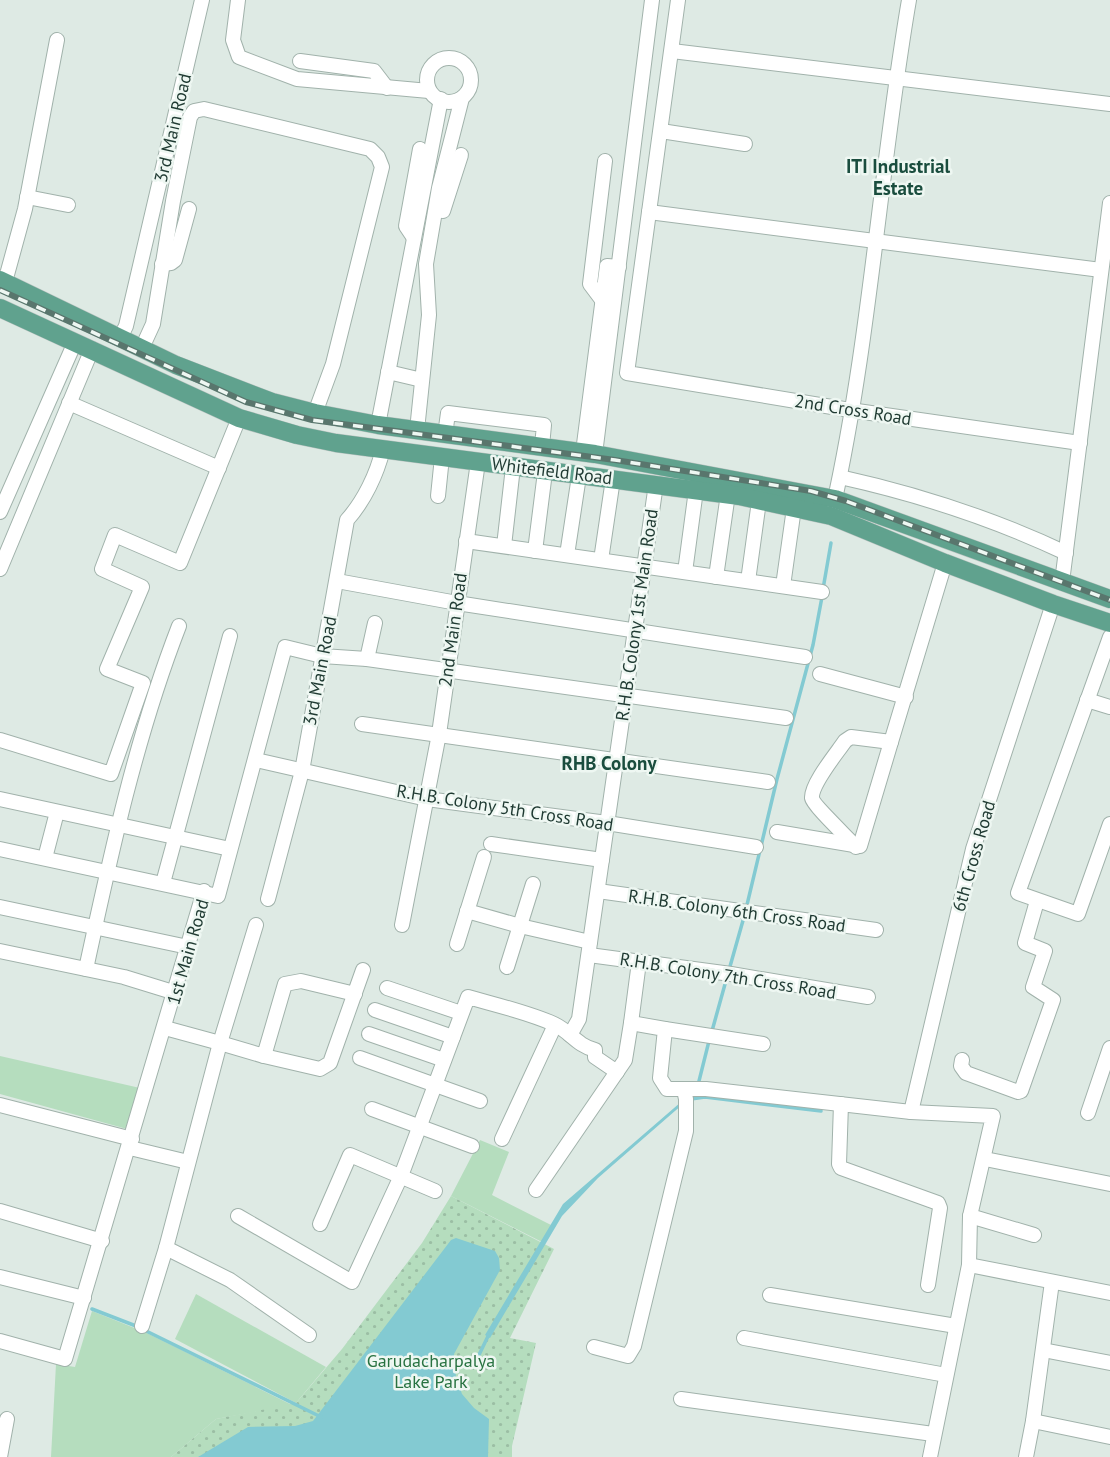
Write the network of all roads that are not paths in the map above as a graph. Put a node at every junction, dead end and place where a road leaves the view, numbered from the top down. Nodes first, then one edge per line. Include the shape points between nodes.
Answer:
1 (202, 0) edge
2 (239, 0) edge
3 (652, 0) edge
4 (678, 0) edge
5 (909, 0) edge
6 (57, 40) dead end
7 (672, 51) junction
8 (300, 61) dead end
9 (895, 78) junction
10 (298, 79) junction
11 (387, 88) junction
12 (358, 94) dead end
13 (435, 95) junction
14 (462, 98) junction
15 (1110, 104) edge
16 (661, 131) junction
17 (745, 144) dead end
18 (420, 149) dead end
19 (461, 155) dead end
20 (605, 161) dead end
21 (27, 197) junction
22 (1110, 203) edge
23 (68, 205) dead end
24 (189, 209) dead end
25 (649, 212) junction
26 (352, 230) dead end
27 (414, 238) junction
28 (430, 240) junction
29 (875, 242) junction
30 (162, 264) junction
31 (619, 267) junction
32 (1101, 270) junction
33 (3, 281) edge
34 (349, 298) junction
35 (602, 300) junction
36 (401, 307) junction
37 (0, 308) edge
38 (429, 315) junction
39 (121, 336) junction
40 (83, 345) junction
41 (142, 348) junction
42 (388, 372) junction
43 (422, 380) junction
44 (69, 403) junction
45 (850, 410) junction
46 (315, 414) junction
47 (239, 418) junction
48 (378, 425) junction
49 (417, 430) junction
50 (1080, 443) junction
51 (383, 449) junction
52 (589, 453) junction
53 (442, 457) junction
54 (478, 462) junction
55 (513, 467) junction
56 (219, 468) junction
57 (545, 471) junction
58 (579, 476) junction
59 (840, 477) junction
60 (613, 479) junction
61 (656, 484) junction
62 (696, 490) junction
63 (728, 495) junction
64 (438, 496) dead end
65 (759, 500) junction
66 (794, 508) junction
67 (833, 508) junction
68 (0, 512) edge
69 (937, 536) junction
70 (466, 541) junction
71 (504, 546) junction
72 (535, 551) junction
73 (1066, 552) junction
74 (567, 555) junction
75 (601, 560) junction
76 (937, 560) junction
77 (644, 566) junction
78 (0, 569) edge
79 (685, 572) junction
80 (716, 577) junction
81 (337, 581) junction
82 (748, 581) junction
83 (1062, 582) junction
84 (783, 586) junction
85 (822, 592) dead end
86 (1110, 599) edge
87 (457, 603) junction
88 (1053, 604) junction
89 (375, 623) dead end
90 (1110, 623) edge
91 (179, 626) dead end
92 (635, 630) junction
93 (230, 636) dead end
94 (1110, 636) edge
95 (322, 656) junction
96 (805, 657) dead end
97 (368, 659) junction
98 (447, 669) junction
99 (820, 674) dead end
100 (626, 695) junction
101 (906, 697) junction
102 (1087, 700) junction
103 (1110, 707) edge
104 (786, 718) dead end
105 (362, 723) dead end
106 (439, 734) junction
107 (0, 740) edge
108 (891, 742) junction
109 (256, 760) junction
110 (616, 760) junction
111 (302, 771) junction
112 (768, 782) dead end
113 (427, 799) junction
114 (0, 801) edge
115 (57, 812) junction
116 (607, 823) junction
117 (117, 824) junction
118 (1110, 824) edge
119 (777, 832) dead end
120 (176, 837) junction
121 (756, 847) dead end
122 (856, 847) junction
123 (0, 849) edge
124 (230, 849) junction
125 (45, 858) junction
126 (602, 860) junction
127 (107, 871) junction
128 (163, 883) junction
129 (533, 884) dead end
130 (204, 891) junction
131 (598, 891) junction
132 (268, 899) dead end
133 (1037, 901) junction
134 (0, 907) edge
135 (467, 911) junction
136 (256, 925) dead end
137 (402, 925) dead end
138 (520, 926) junction
139 (95, 928) junction
140 (876, 930) dead end
141 (457, 944) dead end
142 (188, 947) junction
143 (589, 949) junction
144 (0, 951) edge
145 (639, 962) junction
146 (507, 967) dead end
147 (86, 969) junction
148 (363, 970) dead end
149 (387, 988) dead end
150 (176, 993) junction
151 (355, 994) junction
152 (868, 998) dead end
153 (375, 1010) dead end
154 (461, 1013) junction
155 (631, 1023) junction
156 (555, 1025) junction
157 (165, 1028) junction
158 (665, 1029) junction
159 (369, 1034) dead end
160 (570, 1035) junction
161 (453, 1037) junction
162 (220, 1043) junction
163 (763, 1044) dead end
164 (1110, 1048) edge
165 (264, 1056) junction
166 (360, 1058) dead end
167 (444, 1060) junction
168 (962, 1060) dead end
169 (617, 1072) junction
170 (435, 1084) junction
171 (684, 1090) junction
172 (480, 1101) dead end
173 (841, 1104) junction
174 (0, 1105) edge
175 (372, 1109) dead end
176 (911, 1112) junction
177 (1088, 1114) dead end
178 (419, 1127) junction
179 (502, 1139) dead end
180 (131, 1144) junction
181 (471, 1146) dead end
182 (985, 1159) junction
183 (188, 1163) junction
184 (401, 1177) junction
185 (1110, 1185) edge
186 (536, 1190) dead end
187 (435, 1191) dead end
188 (0, 1211) edge
189 (238, 1216) dead end
190 (970, 1216) junction
191 (320, 1224) dead end
192 (1034, 1235) dead end
193 (102, 1241) junction
194 (166, 1248) junction
195 (969, 1265) junction
196 (0, 1277) edge
197 (1052, 1282) junction
198 (928, 1285) dead end
199 (1110, 1293) edge
200 (771, 1295) dead end
201 (84, 1298) junction
202 (142, 1326) dead end
203 (956, 1326) junction
204 (309, 1335) dead end
205 (744, 1338) dead end
206 (0, 1341) edge
207 (594, 1347) dead end
208 (1043, 1350) junction
209 (1110, 1363) edge
210 (946, 1375) junction
211 (681, 1399) dead end
212 (7, 1419) dead end
213 (1033, 1421) junction
214 (933, 1434) junction
215 (1110, 1437) edge
216 (0, 1457) edge
217 (930, 1457) edge
218 (1026, 1457) edge

1 - 39 street, 3rd Main Road
2 - 10 street via 233,40 239,57
3 - 31 street
4 - 7 street
5 - 9 street
6 - 21 street
7 - 9 street
7 - 16 street
8 - 11 street via 374,71
9 - 15 street
9 - 29 street
10 - 11 street
10 - 12 street via 303,87
11 - 13 street
13 - 14 street
13 - 14 street via 427,74 438,59 461,62 469,69 468,92
13 - 27 street
14 - 28 street
16 - 17 street
16 - 25 street
18 - 27 street via 406,226
19 - 28 street via 439,229
20 - 35 street via 590,284
21 - 23 street
21 - 33 street
22 - 32 street
24 - 30 street via 175,260
25 - 29 street
25 - 45 street, 2nd Cross Road via 627,373
26 - 34 street via 355,237 344,292
27 - 36 street
28 - 38 street via 426,264
29 - 32 street
29 - 45 street
30 - 34 street via 190,117 204,109 370,149 378,157 382,167
30 - 41 street via 153,324
31 - 35 street via 607,266
31 - 52 street
32 - 50 street
33 - 39 main road, Whitefield Road
34 - 46 street
35 - 52 street
36 - 38 street
36 - 42 street
37 - 40 main road, Whitefield Road
38 - 43 street
39 - 41 main road, Whitefield Road
40 - 44 street
40 - 47 main road, Whitefield Road
40 - 68 street
41 - 46 main road, Whitefield Road via 242,392
42 - 43 street
42 - 48 street
43 - 49 street
44 - 56 street
44 - 78 street
45 - 50 street, 2nd Cross Road
45 - 59 street
46 - 48 main road, Whitefield Road
47 - 51 main road, Whitefield Road via 298,435
47 - 56 street
48 - 49 main road, Whitefield Road
49 - 52 main road, Whitefield Road
50 - 73 street
51 - 53 main road, Whitefield Road
51 - 81 street, 3rd Main Road via 358,507 346,520
52 - 67 main road, Whitefield Road
53 - 54 main road, Whitefield Road
53 - 64 street
54 - 55 main road, Whitefield Road
54 - 70 street, 2nd Main Road
55 - 57 main road, Whitefield Road
55 - 71 street
56 - 107 street via 180,563 116,535 102,569 142,587 107,669 143,683 111,774
57 - 58 main road, Whitefield Road
57 - 72 street
58 - 60 main road, Whitefield Road
58 - 74 street
59 - 67 street
59 - 73 street via 953,508
60 - 61 main road, Whitefield Road
60 - 75 street
61 - 62 main road, Whitefield Road
61 - 77 street, R.H.B. Colony 1st Main Road
62 - 63 main road, Whitefield Road
62 - 79 street
63 - 65 main road, Whitefield Road
63 - 80 street
65 - 66 main road, Whitefield Road
65 - 82 street
66 - 67 main road, Whitefield Road
66 - 84 street
67 - 69 main road, Whitefield Road
67 - 76 main road, Whitefield Road
69 - 76 main road
69 - 83 main road, Whitefield Road
70 - 71 street
70 - 87 street, 2nd Main Road
71 - 72 street
72 - 74 street
73 - 83 street
74 - 75 street
75 - 77 street
76 - 88 main road, Whitefield Road
76 - 101 street
77 - 79 street
77 - 92 street, R.H.B. Colony 1st Main Road
79 - 80 street
80 - 82 street
81 - 87 street
81 - 95 street, 3rd Main Road
82 - 84 street
83 - 86 main road, Whitefield Road
84 - 85 street
87 - 92 street
87 - 98 street, 2nd Main Road
88 - 90 main road, Whitefield Road
88 - 176 street, 6th Cross Road via 973,849
89 - 97 street
91 - 117 street via 158,680
92 - 96 street
92 - 100 street, R.H.B. Colony 1st Main Road
93 - 120 street
94 - 102 street
95 - 97 street
95 - 109 street via 285,648
95 - 111 street, 3rd Main Road
97 - 98 street
98 - 100 street
98 - 106 street, 2nd Main Road
99 - 101 street
100 - 104 street
100 - 110 street, R.H.B. Colony 1st Main Road
101 - 108 street
102 - 103 street
102 - 133 street via 1018,893
105 - 106 street
106 - 110 street
106 - 113 street, 2nd Main Road
108 - 122 street via 862,843
108 - 122 street via 851,737 815,785 815,805
109 - 111 street, R.H.B. Colony 5th Cross Road
109 - 124 street
110 - 112 street
110 - 116 street, R.H.B. Colony 1st Main Road
111 - 113 street, R.H.B. Colony 5th Cross Road
111 - 132 street, 3rd Main Road
113 - 116 street, R.H.B. Colony 5th Cross Road
113 - 137 street, 2nd Main Road
114 - 115 street
115 - 117 street
115 - 125 street
116 - 121 street, R.H.B. Colony 5th Cross Road
116 - 126 street, R.H.B. Colony 1st Main Road
117 - 120 street
117 - 127 street
118 - 133 street via 1078,914
119 - 122 street
120 - 124 street
120 - 128 street
123 - 125 street
124 - 130 street, 1st Main Road via 218,896
125 - 127 street
126 - 131 street, R.H.B. Colony 1st Main Road
126 - 135 street via 488,850
127 - 128 street
127 - 139 street
128 - 130 street
129 - 138 street
130 - 142 street, 1st Main Road
131 - 140 street, R.H.B. Colony 6th Cross Road
131 - 143 street, R.H.B. Colony 1st Main Road
133 - 168 street via 1025,943 1045,951 1033,987 1053,1000 1021,1091 966,1073
134 - 139 street
135 - 138 street, R.H.B. Colony 7th Cross Road
135 - 141 street
136 - 162 street
138 - 143 street, R.H.B. Colony 7th Cross Road
138 - 146 street
139 - 142 street
139 - 147 street
142 - 150 street, 1st Main Road
143 - 145 street, R.H.B. Colony 7th Cross Road
143 - 160 street, R.H.B. Colony 1st Main Road via 579,1019
144 - 147 street
145 - 152 street, R.H.B. Colony 7th Cross Road
145 - 155 street
147 - 150 street
148 - 151 street
149 - 154 street
150 - 157 street, 1st Main Road
151 - 165 street, 1st Main Road via 325,1068
151 - 165 street via 301,981 285,984
153 - 161 street
154 - 156 street via 468,997
154 - 161 street
155 - 158 street
155 - 169 street via 625,1060
156 - 160 street
156 - 179 street
157 - 162 street, 1st Main Road
157 - 180 street
158 - 163 street
158 - 171 street via 660,1078 667,1089
159 - 167 street
160 - 169 street via 581,1047 595,1050 595,1057
161 - 167 street
162 - 165 street, 1st Main Road
162 - 183 street
164 - 177 street
166 - 170 street
167 - 170 street
169 - 186 street
170 - 172 street
170 - 178 street
171 - 173 street
171 - 207 street via 686,1131 634,1346 628,1356
173 - 176 street
173 - 198 street via 841,1168 938,1203
174 - 180 street
175 - 178 street
176 - 182 street via 993,1116
178 - 181 street
178 - 184 street
180 - 183 street
180 - 193 street
182 - 185 street
182 - 190 street
183 - 194 street
184 - 187 street
184 - 189 street via 352,1282
184 - 191 street via 350,1155
188 - 193 street
190 - 192 street
190 - 195 street
193 - 201 street
194 - 202 street
194 - 204 street via 230,1280
195 - 197 street
195 - 203 street
196 - 201 street
197 - 199 street
197 - 208 street
200 - 203 street
201 - 206 street via 65,1359
203 - 210 street
205 - 210 street
208 - 209 street
208 - 213 street
210 - 214 street
211 - 214 street
212 - 216 street
213 - 215 street
213 - 218 street
214 - 217 street

